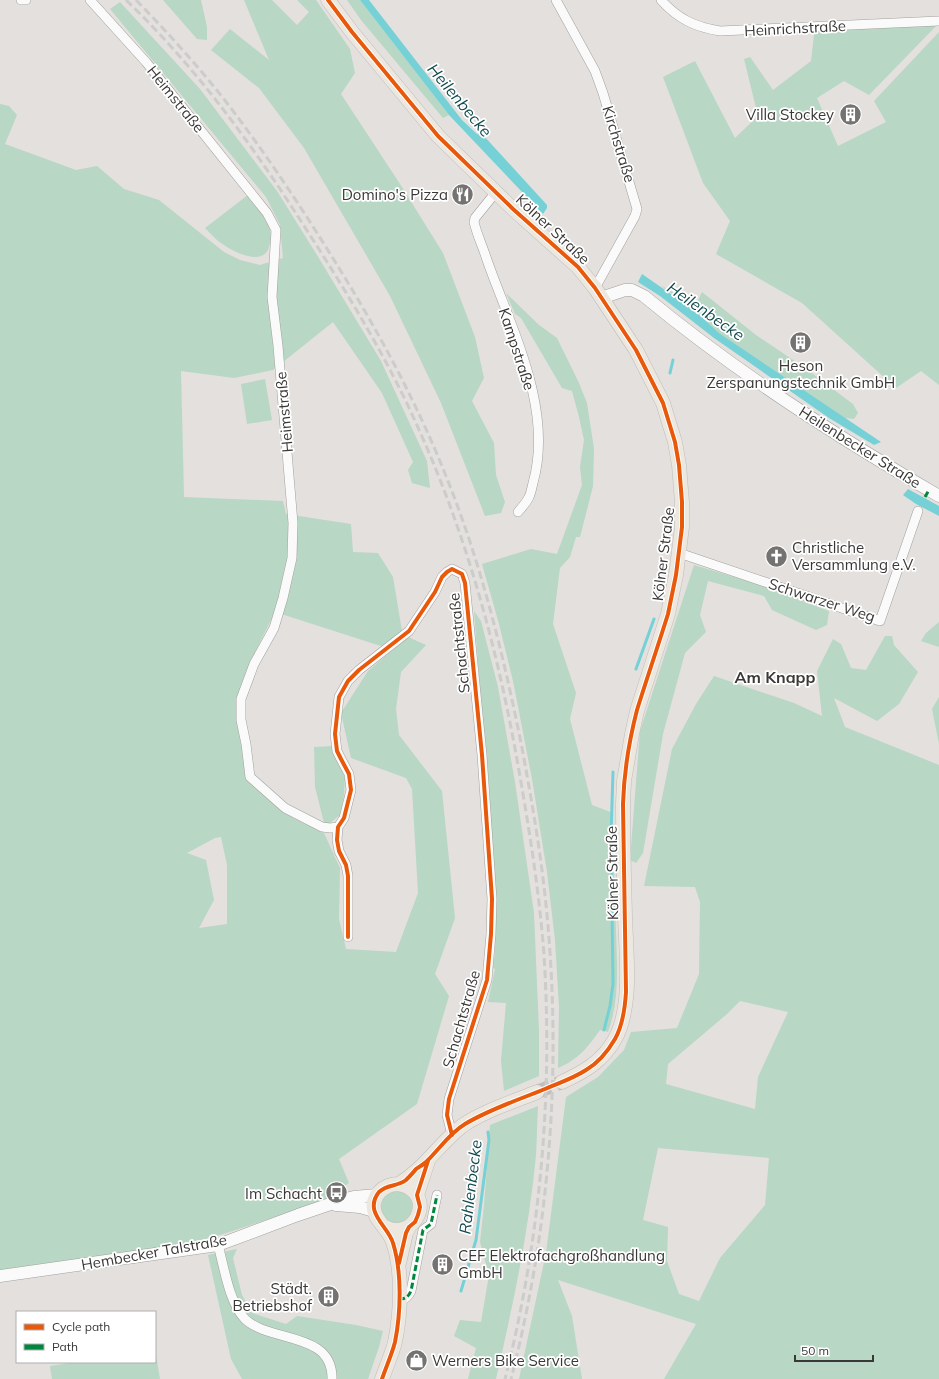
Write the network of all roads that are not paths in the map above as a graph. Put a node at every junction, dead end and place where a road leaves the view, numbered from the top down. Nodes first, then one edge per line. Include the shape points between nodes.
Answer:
1 (21, 0) edge
2 (26, 0) edge
3 (90, 0) edge
4 (328, 0) edge
5 (556, 0) edge
6 (661, 0) edge
7 (939, 21) edge
8 (496, 192) junction
9 (598, 293) junction
10 (939, 496) edge
11 (918, 511) dead end
12 (518, 512) dead end
13 (679, 553) junction
14 (338, 827) junction
15 (348, 937) dead end
16 (562, 1082) tunnel mouth
17 (537, 1092) tunnel mouth
18 (452, 1135) junction
19 (428, 1161) junction
20 (399, 1184) junction
21 (377, 1195) junction
22 (438, 1195) dead end
23 (417, 1196) junction
24 (327, 1206) junction
25 (374, 1210) junction
26 (385, 1227) junction
27 (408, 1227) junction
28 (218, 1245) junction
29 (398, 1267) junction
30 (0, 1276) edge
31 (399, 1299) junction
32 (332, 1379) edge
33 (382, 1379) edge

1 - 2 street
3 - 14 street, Heimstraße via 146,62 267,213 276,230 272,297 293,523 292,558 274,628 254,664 241,699 241,720 250,777 285,808 322,827
4 - 8 main road, Kölner Straße via 438,136
5 - 9 street, Kirchstraße via 595,71 637,209
6 - 7 street, Heinrichstraße via 688,21 703,28 720,31
8 - 9 main road, Kölner Straße via 578,267
8 - 12 street, Kampstraße via 474,222 523,356 531,384 538,434 539,456 536,474 529,498
9 - 10 street, Heilenbecker Straße via 632,290 644,296 715,352 811,418
9 - 13 main road, Kölner Straße via 636,350 669,420 679,465 682,519
11 - 13 street, Schwarzer Weg via 880,621
13 - 16 main road, Kölner Straße via 668,614 637,711 624,781 622,804 625,1009 615,1038 607,1050 587,1070
14 - 15 street, Schachtstraße via 339,851 348,876
14 - 18 street, Schachtstraße via 344,818 351,790 349,774 337,751 335,734 339,697 348,681 409,631 447,572 452,569 457,571 462,574 465,583 482,755 492,899 487,980 449,1100 447,1115
17 - 18 main road via 478,1117
18 - 19 main road
19 - 20 main road
19 - 23 main road
20 - 21 main road via 387,1186
20 - 23 main road
21 - 24 street, Hembecker Talstraße via 350,1198
21 - 25 main road
22 - 31 street via 431,1224 423,1230 411,1291 405,1299
23 - 27 main road via 420,1211 415,1222
24 - 25 street, Hembecker Talstraße via 341,1205
24 - 28 street, Hembecker Talstraße
25 - 26 main road via 378,1220
26 - 27 main road via 394,1230
26 - 29 main road via 393,1243
27 - 29 main road
28 - 30 street, Hembecker Talstraße
28 - 32 street via 230,1290 239,1312 246,1320 263,1330 299,1340 318,1349 331,1365
29 - 31 main road
31 - 33 main road via 394,1342

